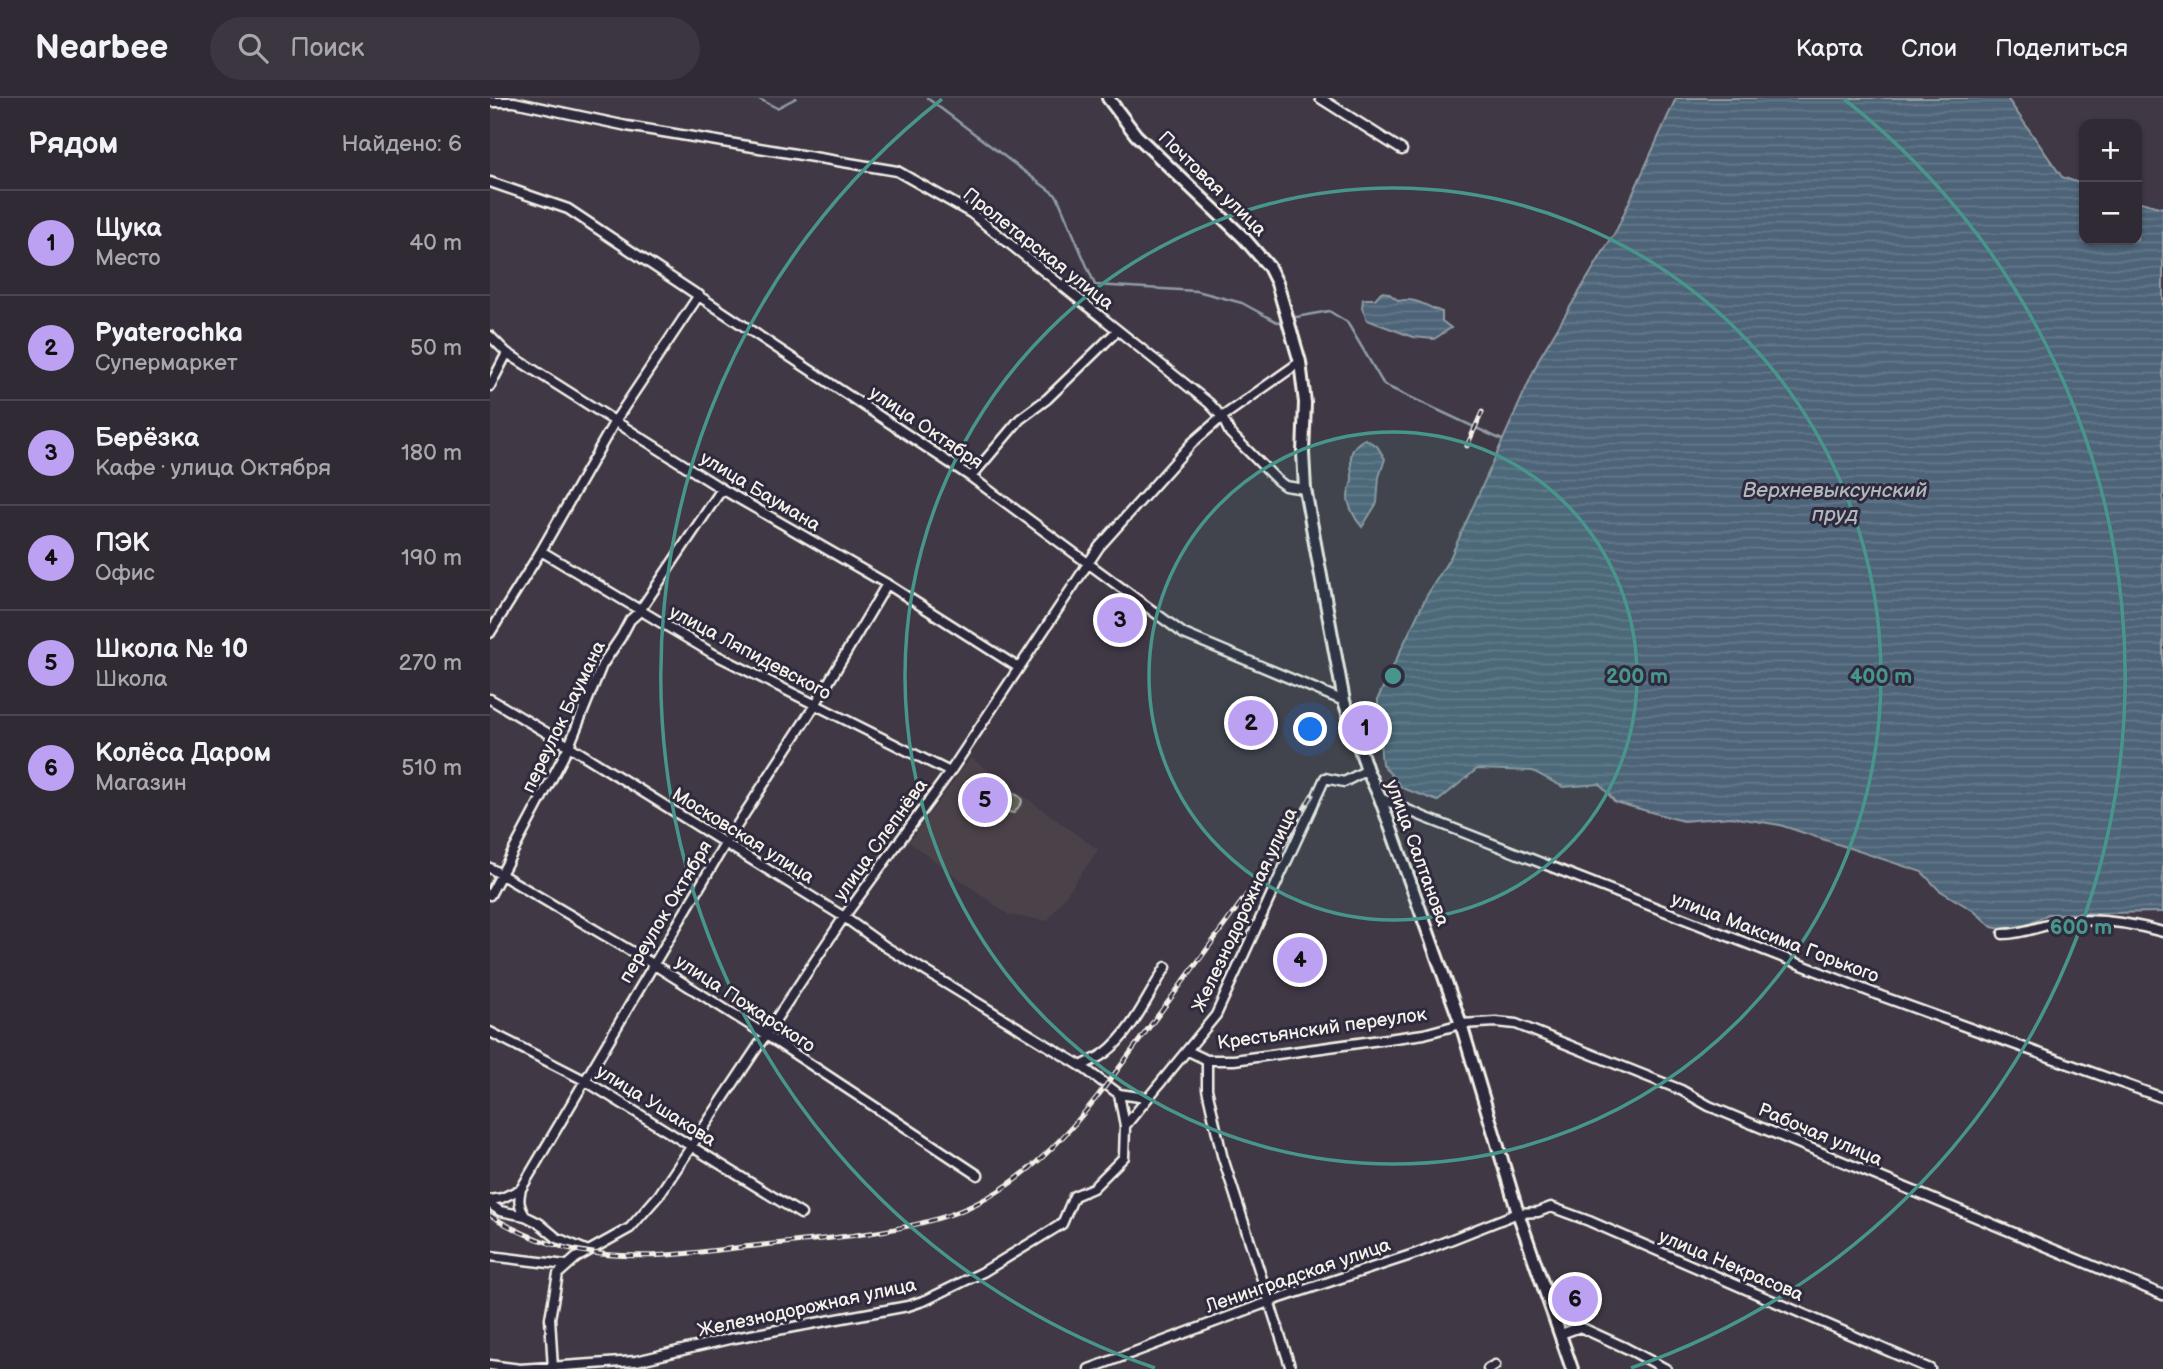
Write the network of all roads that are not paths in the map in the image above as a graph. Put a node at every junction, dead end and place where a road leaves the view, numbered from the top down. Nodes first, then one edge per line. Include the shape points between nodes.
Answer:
1 (1108, 98) edge
2 (1320, 98) edge
3 (490, 102) edge
4 (1402, 150) dead end
5 (490, 182) edge
6 (699, 295) junction
7 (1117, 331) junction
8 (1293, 335) joint
9 (490, 336) edge
10 (507, 353) junction
11 (1300, 362) junction
12 (490, 386) edge
13 (1222, 417) junction
14 (615, 421) junction
15 (971, 477) junction
16 (722, 489) junction
17 (1304, 489) junction
18 (541, 551) junction
19 (1088, 562) junction
20 (887, 584) junction
21 (639, 612) junction
22 (490, 632) edge
23 (1019, 668) junction
24 (490, 699) edge
25 (1344, 701) junction
26 (815, 705) junction
27 (569, 746) junction
28 (1367, 770) junction
29 (950, 772) junction
30 (1380, 797) junction
31 (725, 844) junction
32 (490, 868) edge
33 (501, 874) junction
34 (490, 895) edge
35 (844, 917) junction
36 (2163, 932) edge
37 (2003, 934) dead end
38 (653, 964) junction
39 (1166, 967) dead end
40 (1461, 1024) junction
41 (490, 1032) edge
42 (766, 1035) junction
43 (1188, 1051) junction
44 (1207, 1060) junction
45 (1081, 1066) junction
46 (584, 1080) junction
47 (1119, 1094) junction
48 (1147, 1098) junction
49 (2163, 1098) edge
50 (1125, 1126) junction
51 (691, 1147) junction
52 (978, 1175) dead end
53 (521, 1189) junction
54 (490, 1202) edge
55 (1518, 1213) junction
56 (801, 1214) dead end
57 (525, 1216) junction
58 (588, 1251) junction
59 (490, 1256) edge
60 (566, 1265) junction
61 (2163, 1295) edge
62 (1271, 1301) junction
63 (1561, 1334) junction
64 (490, 1365) edge
65 (553, 1367) edge
66 (1089, 1369) edge
67 (1292, 1369) edge
68 (1572, 1369) edge
69 (1666, 1369) edge
70 (1930, 1369) edge

1 - 8 main road, Почтовая улица via 1136,135 1269,267
2 - 4 street
3 - 7 street, Пролетарская улица via 514,102 627,126 897,170 971,213
5 - 6 street, улица Октября via 568,209
6 - 14 street
6 - 15 street, улица Октября
7 - 13 street, Пролетарская улица
7 - 15 street via 1020,419
8 - 11 main road, улица Салтанова
9 - 10 street, улица Баумана
10 - 12 street
10 - 14 street, улица Баумана
11 - 13 street, улица Слепнёва
11 - 17 main road, улица Салтанова via 1305,403
13 - 17 street, Пролетарская улица via 1230,433 1277,480
13 - 19 street, улица Слепнёва via 1163,474
14 - 16 street, улица Баумана
14 - 18 street
15 - 19 street, улица Октября
16 - 20 street, улица Баумана
16 - 21 street, переулок Баумана
17 - 25 main road, улица Салтанова
18 - 21 street, улица Ляпидевского
18 - 22 street
19 - 23 street, улица Слепнёва
19 - 25 street, улица Октября via 1184,634
20 - 23 street, улица Баумана
20 - 26 street, переулок Октября
21 - 26 street, улица Ляпидевского
21 - 27 street, переулок Баумана via 603,665
23 - 29 street, улица Слепнёва
24 - 27 street, Московская улица
25 - 28 main road, улица Салтанова
26 - 29 street, улица Ляпидевского
26 - 31 street, переулок Октября
27 - 31 street, Московская улица
27 - 33 street, переулок Баумана
28 - 30 main road, улица Салтанова
28 - 43 street, Железнодорожная улица via 1344,782 1325,778 1216,1016
29 - 35 street, улица Слепнёва
30 - 40 main road, улица Салтанова
30 - 49 street, улица Максима Горького via 1881,996
31 - 35 street, Московская улица
31 - 38 street, переулок Октября
32 - 33 street, улица Пожарского
33 - 34 street, переулок Баумана
33 - 38 street, улица Пожарского
35 - 42 street, улица Слепнёва
35 - 45 street, Московская улица
36 - 37 street via 2082,920
38 - 42 street, улица Пожарского
38 - 46 street, переулок Октября
39 - 45 street via 1114,1045
40 - 44 street, Крестьянский переулок via 1424,1034
40 - 55 main road, улица Салтанова
40 - 61 street, Рабочая улица via 1516,1024
41 - 46 street, улица Ушакова
42 - 51 street, улица Слепнёва
42 - 52 street, улица Пожарского
43 - 44 street, Крестьянский переулок
43 - 48 street, Железнодорожная улица
44 - 62 street via 1207,1089 1222,1155
45 - 47 street, Московская улица
46 - 51 street, улица Ушакова
46 - 53 street, переулок Октября
47 - 48 street
47 - 50 street
48 - 50 street, Железнодорожная улица
50 - 65 street, Железнодорожная улица via 1124,1157 1093,1188 1074,1196 1062,1224 926,1300 636,1361
51 - 56 street, улица Ушакова
51 - 58 street, улица Слепнёва via 644,1214 619,1235
53 - 54 street
53 - 57 street via 520,1208
54 - 57 street via 500,1211
55 - 62 street, Ленинградская улица
55 - 63 main road, улица Салтанова
55 - 70 street, улица Некрасова via 1551,1207 1564,1211
57 - 58 street via 557,1238
58 - 60 street, улица Слепнёва
59 - 60 street
60 - 65 street via 558,1274 551,1300
62 - 66 street, Ленинградская улица
62 - 67 street
63 - 68 main road, улица Салтанова
63 - 69 street via 1580,1328
64 - 65 street, Железнодорожная улица

